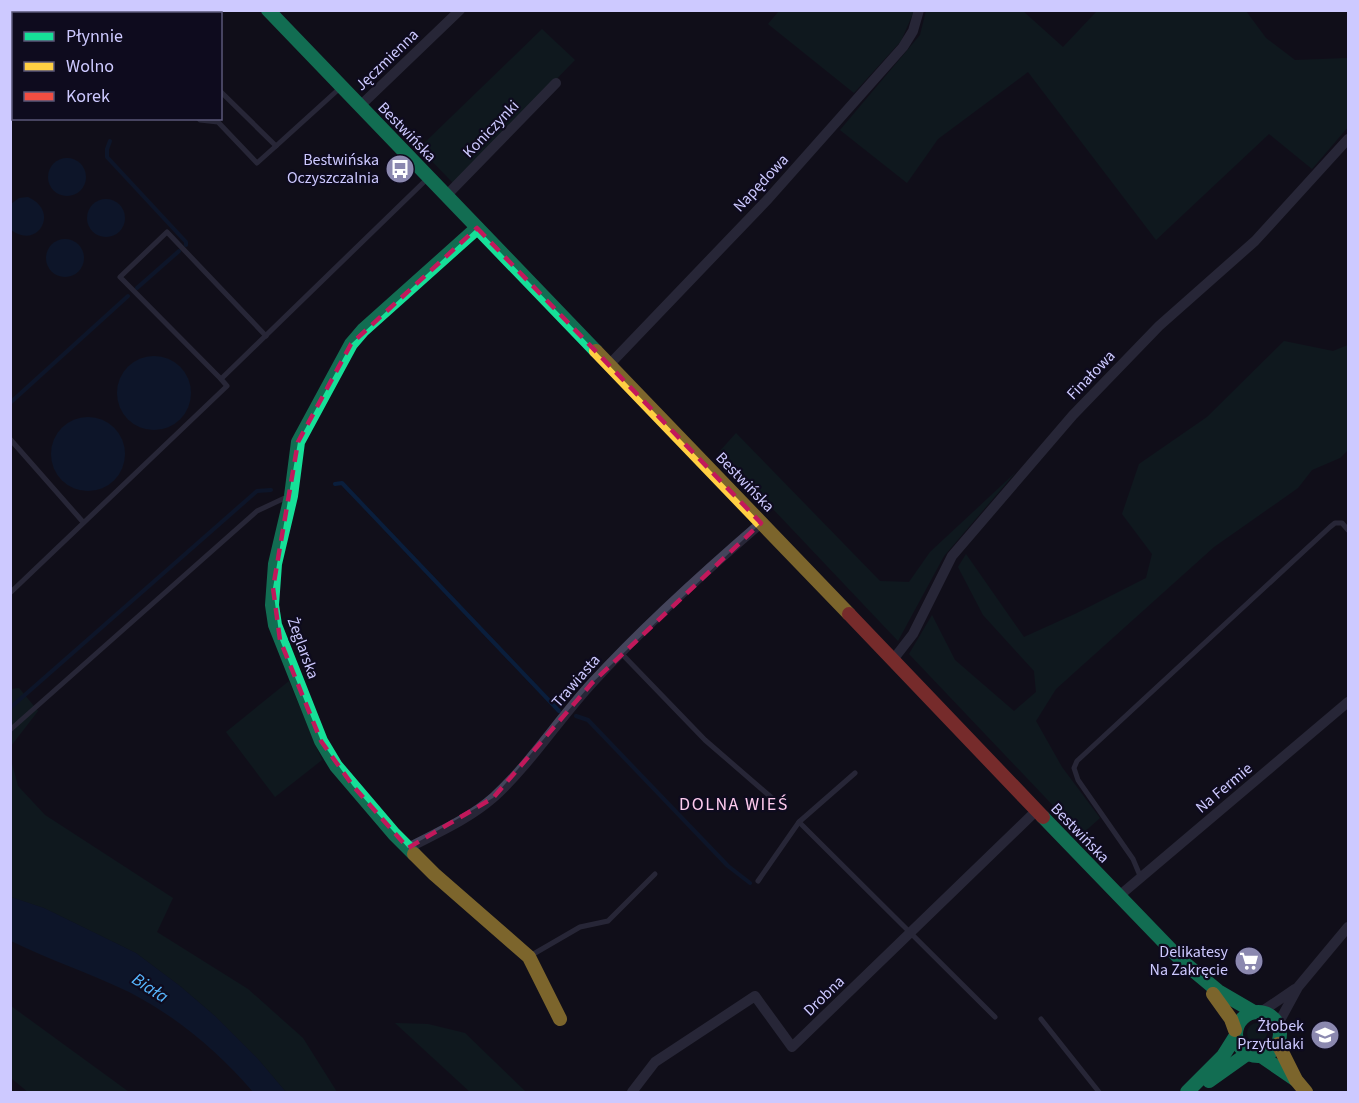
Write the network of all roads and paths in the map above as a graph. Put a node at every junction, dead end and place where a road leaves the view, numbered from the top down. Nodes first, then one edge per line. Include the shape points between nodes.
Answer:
1 (268, 10) edge
2 (460, 10) edge
3 (919, 10) edge
4 (556, 84) dead end
5 (342, 87) junction
6 (222, 94) edge
7 (360, 106) junction
8 (200, 120) edge
9 (1348, 139) edge
10 (276, 146) junction
11 (428, 178) junction
12 (446, 196) junction
13 (477, 228) junction
14 (266, 336) junction
15 (609, 365) junction
16 (221, 379) junction
17 (10, 439) edge
18 (291, 496) junction
19 (83, 522) junction
20 (761, 523) junction
21 (1348, 530) edge
22 (10, 593) edge
23 (621, 653) junction
24 (892, 661) junction
25 (1348, 702) edge
26 (10, 730) edge
27 (855, 773) dead end
28 (772, 798) dead end
29 (1036, 811) junction
30 (799, 822) junction
31 (408, 848) junction
32 (655, 874) dead end
33 (1140, 878) junction
34 (758, 881) dead end
35 (1119, 896) junction
36 (1348, 927) edge
37 (909, 934) junction
38 (529, 957) junction
39 (1198, 975) junction
40 (1298, 987) junction
41 (1258, 1012) junction
42 (995, 1017) dead end
43 (560, 1019) dead end
44 (1041, 1019) dead end
45 (1278, 1024) junction
46 (1235, 1034) junction
47 (1278, 1044) junction
48 (1254, 1055) junction
49 (1296, 1080) junction
50 (632, 1092) edge
51 (1099, 1092) edge
52 (1189, 1092) edge
53 (1306, 1092) edge

1 - 5 street, Bestwińska
2 - 7 street, Jęczmienna
3 - 15 street, Napędowa via 903,47 768,199
4 - 12 street, Koniczynki
5 - 7 street, Bestwińska
5 - 10 lane
6 - 10 lane
7 - 11 street, Bestwińska
8 - 10 lane via 218,123 257,163
9 - 24 street, Finałowa via 1255,240 1159,326 1073,415 952,556 913,633
11 - 12 street, Bestwińska
11 - 14 lane
12 - 13 street, Bestwińska
13 - 15 street, Bestwińska
13 - 18 street, Żeglarska via 351,345 298,442
14 - 16 lane
14 - 16 lane via 166,232 120,277
15 - 20 street, Bestwińska
16 - 19 lane via 227,386
17 - 19 lane
18 - 26 lane via 257,511
18 - 31 street, Żeglarska via 273,588 272,605 280,640 321,741 352,786
19 - 22 lane
20 - 23 street, Trawiasta
20 - 24 street, Bestwińska
21 - 33 lane via 1342,523 1330,527 1077,760 1074,768 1078,780 1133,859
23 - 28 lane via 705,740
23 - 31 street, Trawiasta via 493,798 472,814
24 - 29 street, Bestwińska
25 - 33 street, Na Fermie
27 - 30 lane
29 - 35 street, Bestwińska
29 - 37 street, Drobna
30 - 34 lane
30 - 37 lane
31 - 38 street, Żeglarska
32 - 38 lane via 608,921 580,927
33 - 35 street, Na Fermie
35 - 39 street, Bestwińska
36 - 40 street
37 - 42 lane
37 - 50 street, Drobna via 792,1047 755,996 655,1062
38 - 43 street, Żeglarska
39 - 41 street, Bestwińska via 1231,1000
39 - 46 street, Bestwińska via 1231,1018
40 - 41 street
40 - 45 street
41 - 45 street via 1268,1014
41 - 46 street via 1242,1018
44 - 51 lane
45 - 47 street
46 - 48 street via 1241,1050
46 - 52 street via 1223,1056
47 - 48 street via 1274,1050
47 - 49 street
48 - 49 street
48 - 52 street
49 - 53 street

